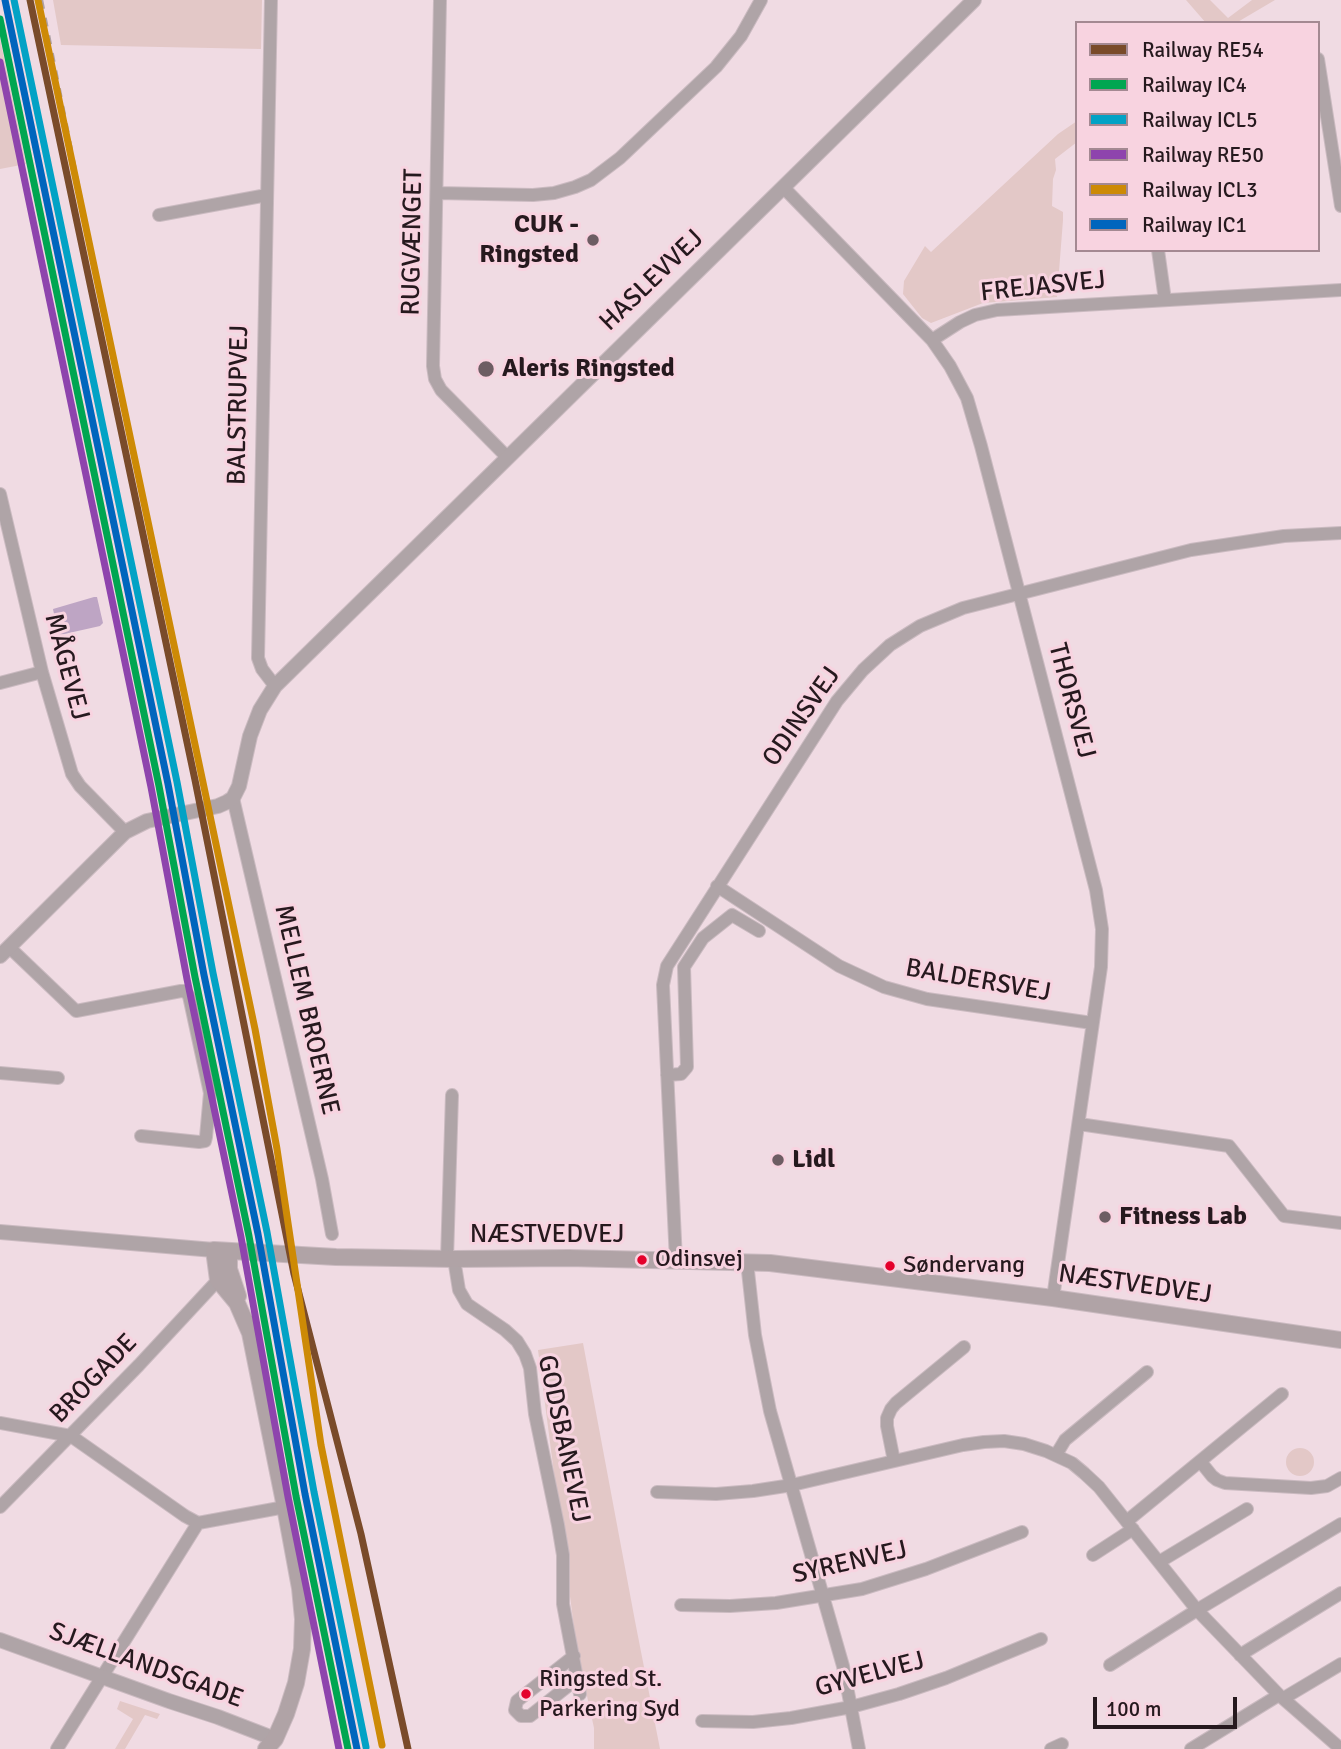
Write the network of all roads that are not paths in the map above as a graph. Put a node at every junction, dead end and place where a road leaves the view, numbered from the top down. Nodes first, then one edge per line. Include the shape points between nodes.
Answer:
1 (271, 0) edge
2 (440, 0) edge
3 (761, 0) edge
4 (974, 0) edge
5 (1320, 72) edge
6 (782, 187) junction
7 (436, 192) junction
8 (267, 195) junction
9 (1341, 206) edge
10 (159, 215) dead end
11 (1158, 252) edge
12 (1341, 290) edge
13 (1165, 300) junction
14 (932, 340) junction
15 (507, 457) junction
16 (0, 494) edge
17 (1341, 533) edge
18 (6, 547) edge
19 (1020, 594) junction
20 (42, 672) junction
21 (0, 683) edge
22 (275, 686) junction
23 (233, 797) junction
24 (125, 832) junction
25 (717, 886) junction
26 (759, 931) dead end
27 (683, 940) junction
28 (696, 948) junction
29 (4, 951) edge
30 (1092, 1023) junction
31 (0, 1073) edge
32 (667, 1074) junction
33 (58, 1078) dead end
34 (452, 1095) dead end
35 (1079, 1124) junction
36 (141, 1136) dead end
37 (1341, 1223) edge
38 (0, 1232) edge
39 (332, 1234) dead end
40 (229, 1251) junction
41 (451, 1259) junction
42 (676, 1261) junction
43 (747, 1262) junction
44 (219, 1280) junction
45 (1053, 1298) junction
46 (250, 1333) junction
47 (1341, 1340) edge
48 (964, 1347) dead end
49 (1147, 1373) dead end
50 (1282, 1394) dead end
51 (0, 1423) edge
52 (71, 1436) junction
53 (1056, 1455) junction
54 (894, 1461) junction
55 (1200, 1461) junction
56 (1341, 1478) edge
57 (792, 1485) junction
58 (657, 1492) dead end
59 (0, 1507) edge
60 (285, 1507) junction
61 (1247, 1509) dead end
62 (198, 1523) junction
63 (1341, 1524) edge
64 (1130, 1525) junction
65 (1022, 1532) dead end
66 (1093, 1555) dead end
67 (1159, 1562) junction
68 (1341, 1593) edge
69 (824, 1596) junction
70 (681, 1605) dead end
71 (1197, 1610) junction
72 (0, 1640) edge
73 (1041, 1640) dead end
74 (1240, 1655) junction
75 (574, 1656) junction
76 (1110, 1664) dead end
77 (1341, 1664) edge
78 (102, 1677) junction
79 (578, 1678) junction
80 (580, 1694) dead end
81 (1282, 1696) junction
82 (850, 1707) junction
83 (702, 1721) dead end
84 (271, 1746) edge
85 (1340, 1748) edge
86 (57, 1749) edge
87 (859, 1749) edge
88 (1191, 1749) edge

1 - 8 street, BALSTRUPVEJ
2 - 7 street, RUGVÆNGET
3 - 7 street via 716,67 591,180 533,195
4 - 6 street, HASLEVVEJ
5 - 9 street
6 - 14 street, THORSVEJ
6 - 15 street, HASLEVVEJ
7 - 15 street, RUGVÆNGET via 435,379
8 - 10 street
8 - 22 street, BALSTRUPVEJ via 258,658
11 - 13 street
12 - 13 street, FREJASVEJ
13 - 14 street, FREJASVEJ via 997,310 967,319
14 - 19 street, THORSVEJ via 967,398
15 - 22 street, HASLEVVEJ
16 - 18 street, MÅGEVEJ
17 - 19 street, ODINSVEJ via 1191,550
18 - 20 street, MÅGEVEJ
19 - 25 street, ODINSVEJ via 963,608 920,626 863,670 837,701
19 - 30 street, THORSVEJ via 1096,890 1101,967
20 - 21 street
20 - 24 street, MÅGEVEJ via 72,774
22 - 23 street via 250,736
23 - 24 street via 218,806 159,818
23 - 39 street, MELLEM BROERNE
24 - 29 street
25 - 27 street, ODINSVEJ
25 - 30 street, BALDERSVEJ via 839,966 884,987 927,999
26 - 28 street via 732,915
27 - 28 street
27 - 32 street, ODINSVEJ via 667,966 663,985
28 - 32 street via 684,967 687,1067 681,1074
29 - 36 street via 76,1011 181,991 189,996 210,1093 205,1141
30 - 35 street, THORSVEJ
31 - 33 street
32 - 42 street, ODINSVEJ
34 - 41 street, GODSBANEVEJ
35 - 37 street via 1229,1146 1284,1216
35 - 45 street, THORSVEJ
38 - 40 street, NÆSTVEDVEJ
40 - 41 main road, NÆSTVEDVEJ
40 - 44 main road
40 - 46 main road via 231,1279 246,1311
41 - 42 main road, NÆSTVEDVEJ
41 - 75 street, GODSBANEVEJ via 463,1298 517,1341 530,1368 563,1555 563,1604
42 - 43 main road, NÆSTVEDVEJ
43 - 45 main road, NÆSTVEDVEJ
43 - 57 street via 759,1362
44 - 46 main road via 237,1303
44 - 52 street, BROGADE
45 - 47 main road, NÆSTVEDVEJ
46 - 60 main road
48 - 54 street via 891,1409 887,1426
49 - 53 street via 1065,1440
50 - 55 street
51 - 52 street
52 - 59 street, BROGADE
52 - 62 street
53 - 54 street via 1004,1441
53 - 64 street via 1084,1473
54 - 57 street
55 - 56 street via 1225,1483 1311,1488
55 - 64 street
57 - 58 street via 716,1494
57 - 69 street
60 - 62 street
60 - 84 main road via 303,1634 296,1683
61 - 67 street
62 - 78 street
63 - 71 street
64 - 66 street
64 - 67 street
65 - 69 street, SYRENVEJ via 926,1569
67 - 71 street
68 - 74 street
69 - 70 street, SYRENVEJ via 730,1606
69 - 82 street
71 - 74 street
71 - 76 street
72 - 78 street, SJÆLLANDSGADE
73 - 82 street, GYVELVEJ via 946,1678
74 - 81 street
75 - 79 street, GODSBANEVEJ
75 - 79 street via 517,1701 515,1710 530,1716
77 - 81 street
78 - 84 street, SJÆLLANDSGADE via 218,1717
78 - 86 street
79 - 80 street, GODSBANEVEJ
81 - 85 street
81 - 88 street
82 - 83 street, GYVELVEJ via 753,1722
82 - 87 street

